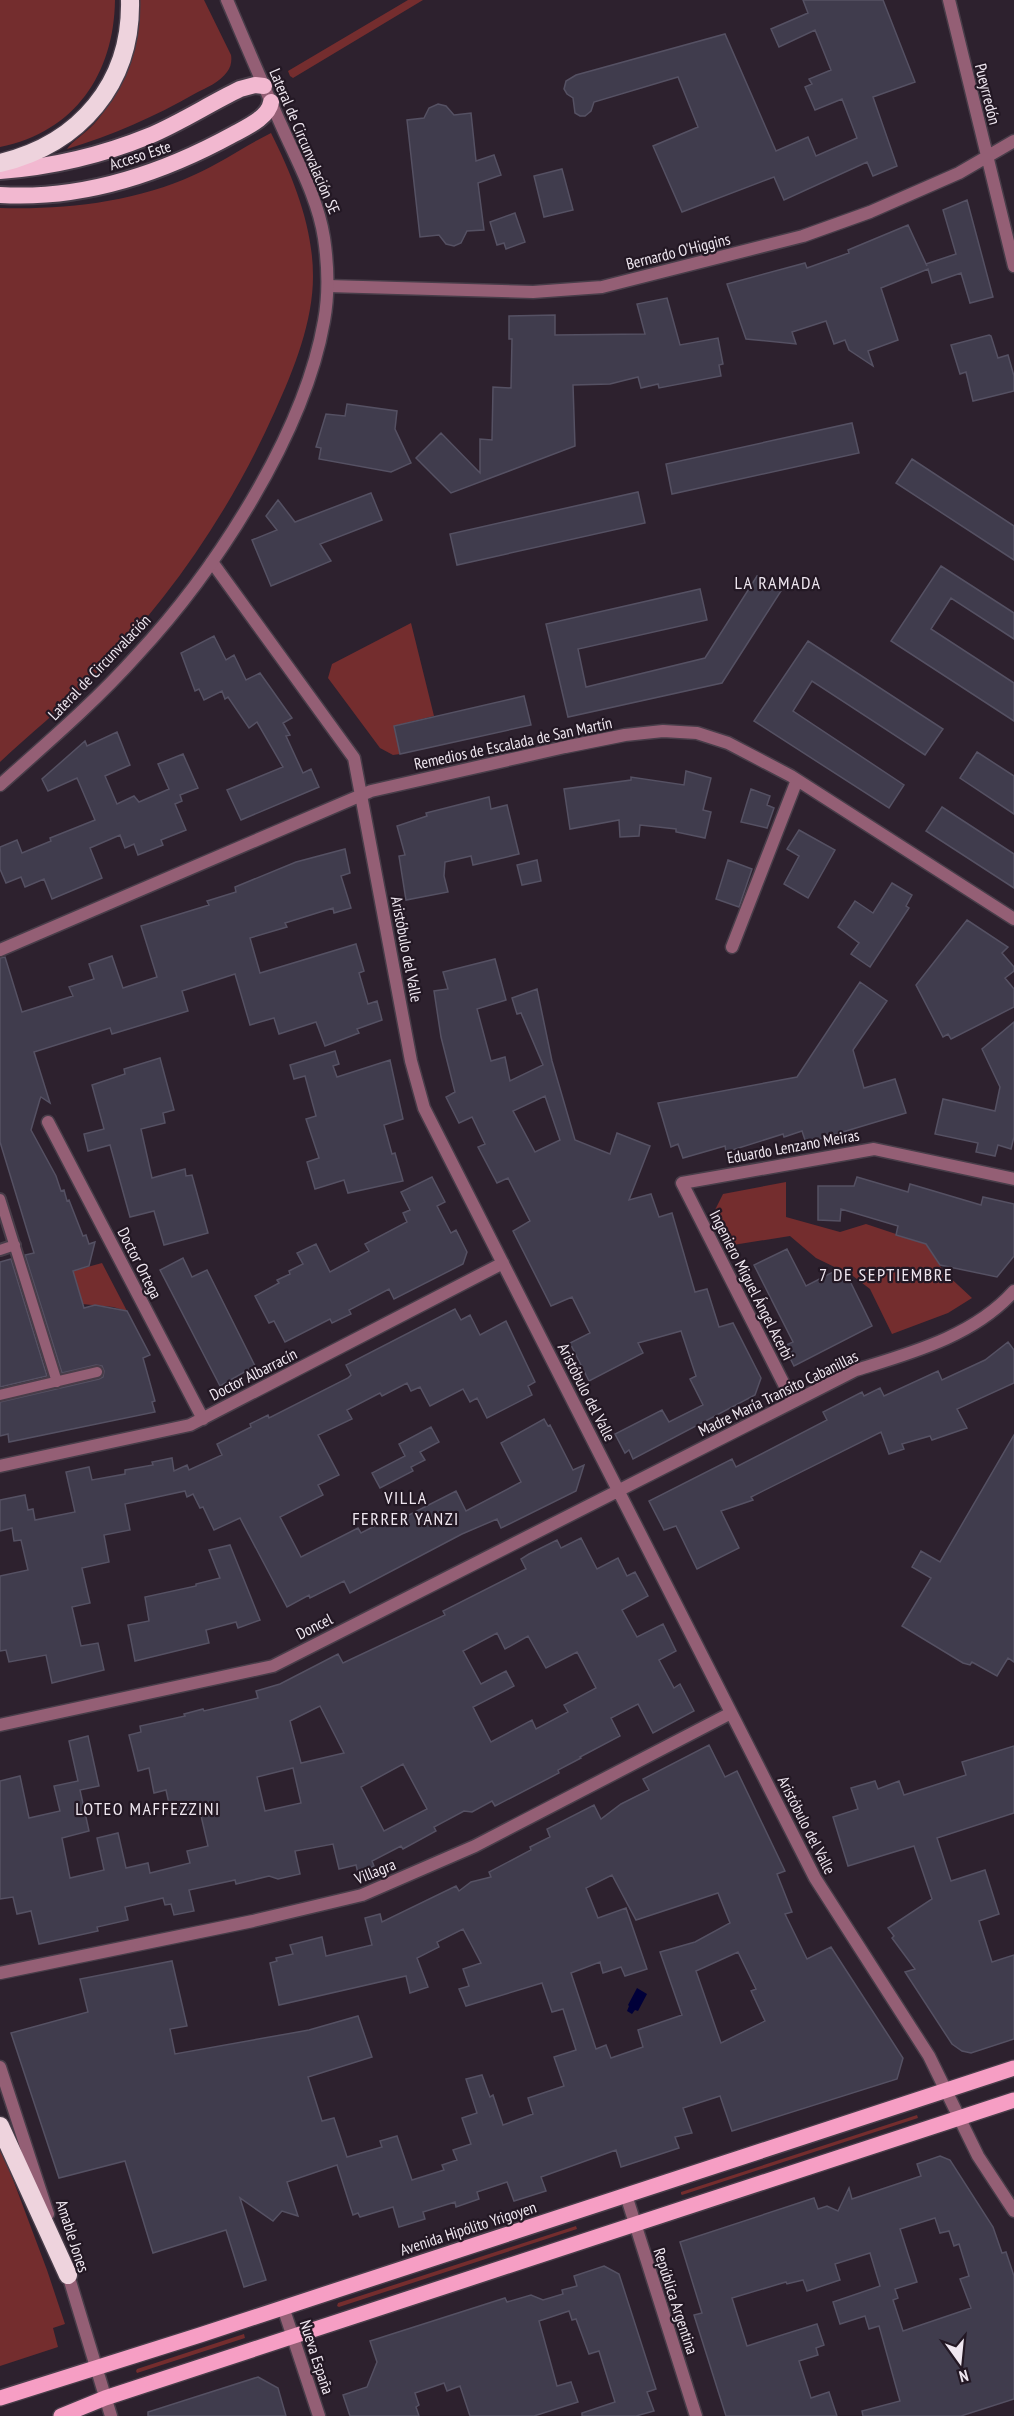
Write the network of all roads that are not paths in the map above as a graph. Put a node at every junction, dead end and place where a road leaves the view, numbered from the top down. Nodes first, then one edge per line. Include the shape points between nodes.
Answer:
1 (130, 0) edge
2 (227, 0) edge
3 (949, 0) edge
4 (268, 94) junction
5 (1014, 141) edge
6 (986, 157) junction
7 (0, 163) edge
8 (0, 171) edge
9 (0, 195) edge
10 (1014, 266) edge
11 (328, 286) junction
12 (212, 562) junction
13 (797, 780) junction
14 (0, 784) edge
15 (361, 795) junction
16 (1014, 920) edge
17 (732, 947) dead end
18 (0, 950) edge
19 (48, 1122) dead end
20 (1014, 1179) edge
21 (682, 1183) joint
22 (0, 1199) edge
23 (15, 1245) junction
24 (0, 1250) edge
25 (503, 1263) junction
26 (1014, 1292) edge
27 (97, 1372) dead end
28 (57, 1382) junction
29 (0, 1395) edge
30 (793, 1402) junction
31 (202, 1419) junction
32 (0, 1466) edge
33 (619, 1491) junction
34 (731, 1713) junction
35 (0, 1725) edge
36 (0, 1973) edge
37 (0, 2067) edge
38 (1014, 2068) edge
39 (946, 2091) junction
40 (1014, 2100) edge
41 (960, 2118) junction
42 (0, 2126) edge
43 (626, 2195) junction
44 (1014, 2211) edge
45 (635, 2224) junction
46 (68, 2275) junction
47 (283, 2307) junction
48 (293, 2336) junction
49 (97, 2368) junction
50 (0, 2398) edge
51 (105, 2398) junction
52 (62, 2416) edge
53 (111, 2416) edge
54 (319, 2416) edge
55 (696, 2416) edge

1 - 7 highway via 126,49 102,98 63,137
2 - 4 street, Lateral de Circunvalación SE
3 - 6 street, Pueyrredón
4 - 8 highway, Acceso Este via 255,85 240,89 149,136 91,157
4 - 9 highway, Acceso Este via 270,108 242,130 152,172 67,192
4 - 11 street, Lateral de Circunvalación SE via 318,210
5 - 6 street, Bernardo O'Higgins
6 - 10 street, Pueyrredón
6 - 11 street, Bernardo O'Higgins via 959,173 833,226 602,287 533,292
11 - 12 street, Lateral de Circunvalación SE via 325,319 295,413 270,465
12 - 14 street, Lateral de Circunvalación via 101,693
12 - 15 street, Aristóbulo del Valle via 354,758
13 - 15 street, Remedios de Escalada de San Martín via 728,744 697,733 663,732 565,747
13 - 16 street, Remedios de Escalada de San Martín
13 - 17 street
15 - 18 street, Remedios de Escalada de San Martín
15 - 25 street, Aristóbulo del Valle via 411,1061 424,1108
19 - 31 street, Doctor Ortega
20 - 21 street, Eduardo Lenzano Meiras via 874,1149
21 - 30 street, Ingeniero Miguel Ángel Acerbi
22 - 23 lane
23 - 24 lane
23 - 28 lane
25 - 31 street, Doctor Albarracín
25 - 33 street, Aristóbulo del Valle
26 - 30 street, Madre María Transito Cabanillas via 990,1314 956,1335 856,1370
27 - 28 lane
28 - 29 lane
30 - 33 street, Madre María Transito Cabanillas
31 - 32 street, Doctor Albarracín via 190,1425
33 - 34 street, Aristóbulo del Valle
33 - 35 street, Doncel via 273,1666
34 - 36 street, Villagra via 475,1846 362,1895
34 - 39 street, Aristóbulo del Valle via 815,1878 929,2056
37 - 46 street, Amable Jones
38 - 39 main road, Avenida Hipólito Yrigoyen
39 - 41 street, Aristóbulo del Valle
39 - 43 main road, Avenida Hipólito Yrigoyen
40 - 41 main road
41 - 44 street, Aristóbulo del Valle via 978,2156
41 - 45 main road
42 - 46 highway
43 - 45 street, República Argentina
43 - 47 main road, Avenida Hipólito Yrigoyen
45 - 48 main road
45 - 55 street, República Argentina
46 - 49 street, Amable Jones
47 - 48 street, Nueva España
47 - 49 main road, Avenida Hipólito Yrigoyen
48 - 51 main road
48 - 54 street, Nueva España
49 - 50 main road, Avenida Hipólito Yrigoyen
49 - 51 street, Amable Jones
51 - 52 main road
51 - 53 street, Amable Jones

